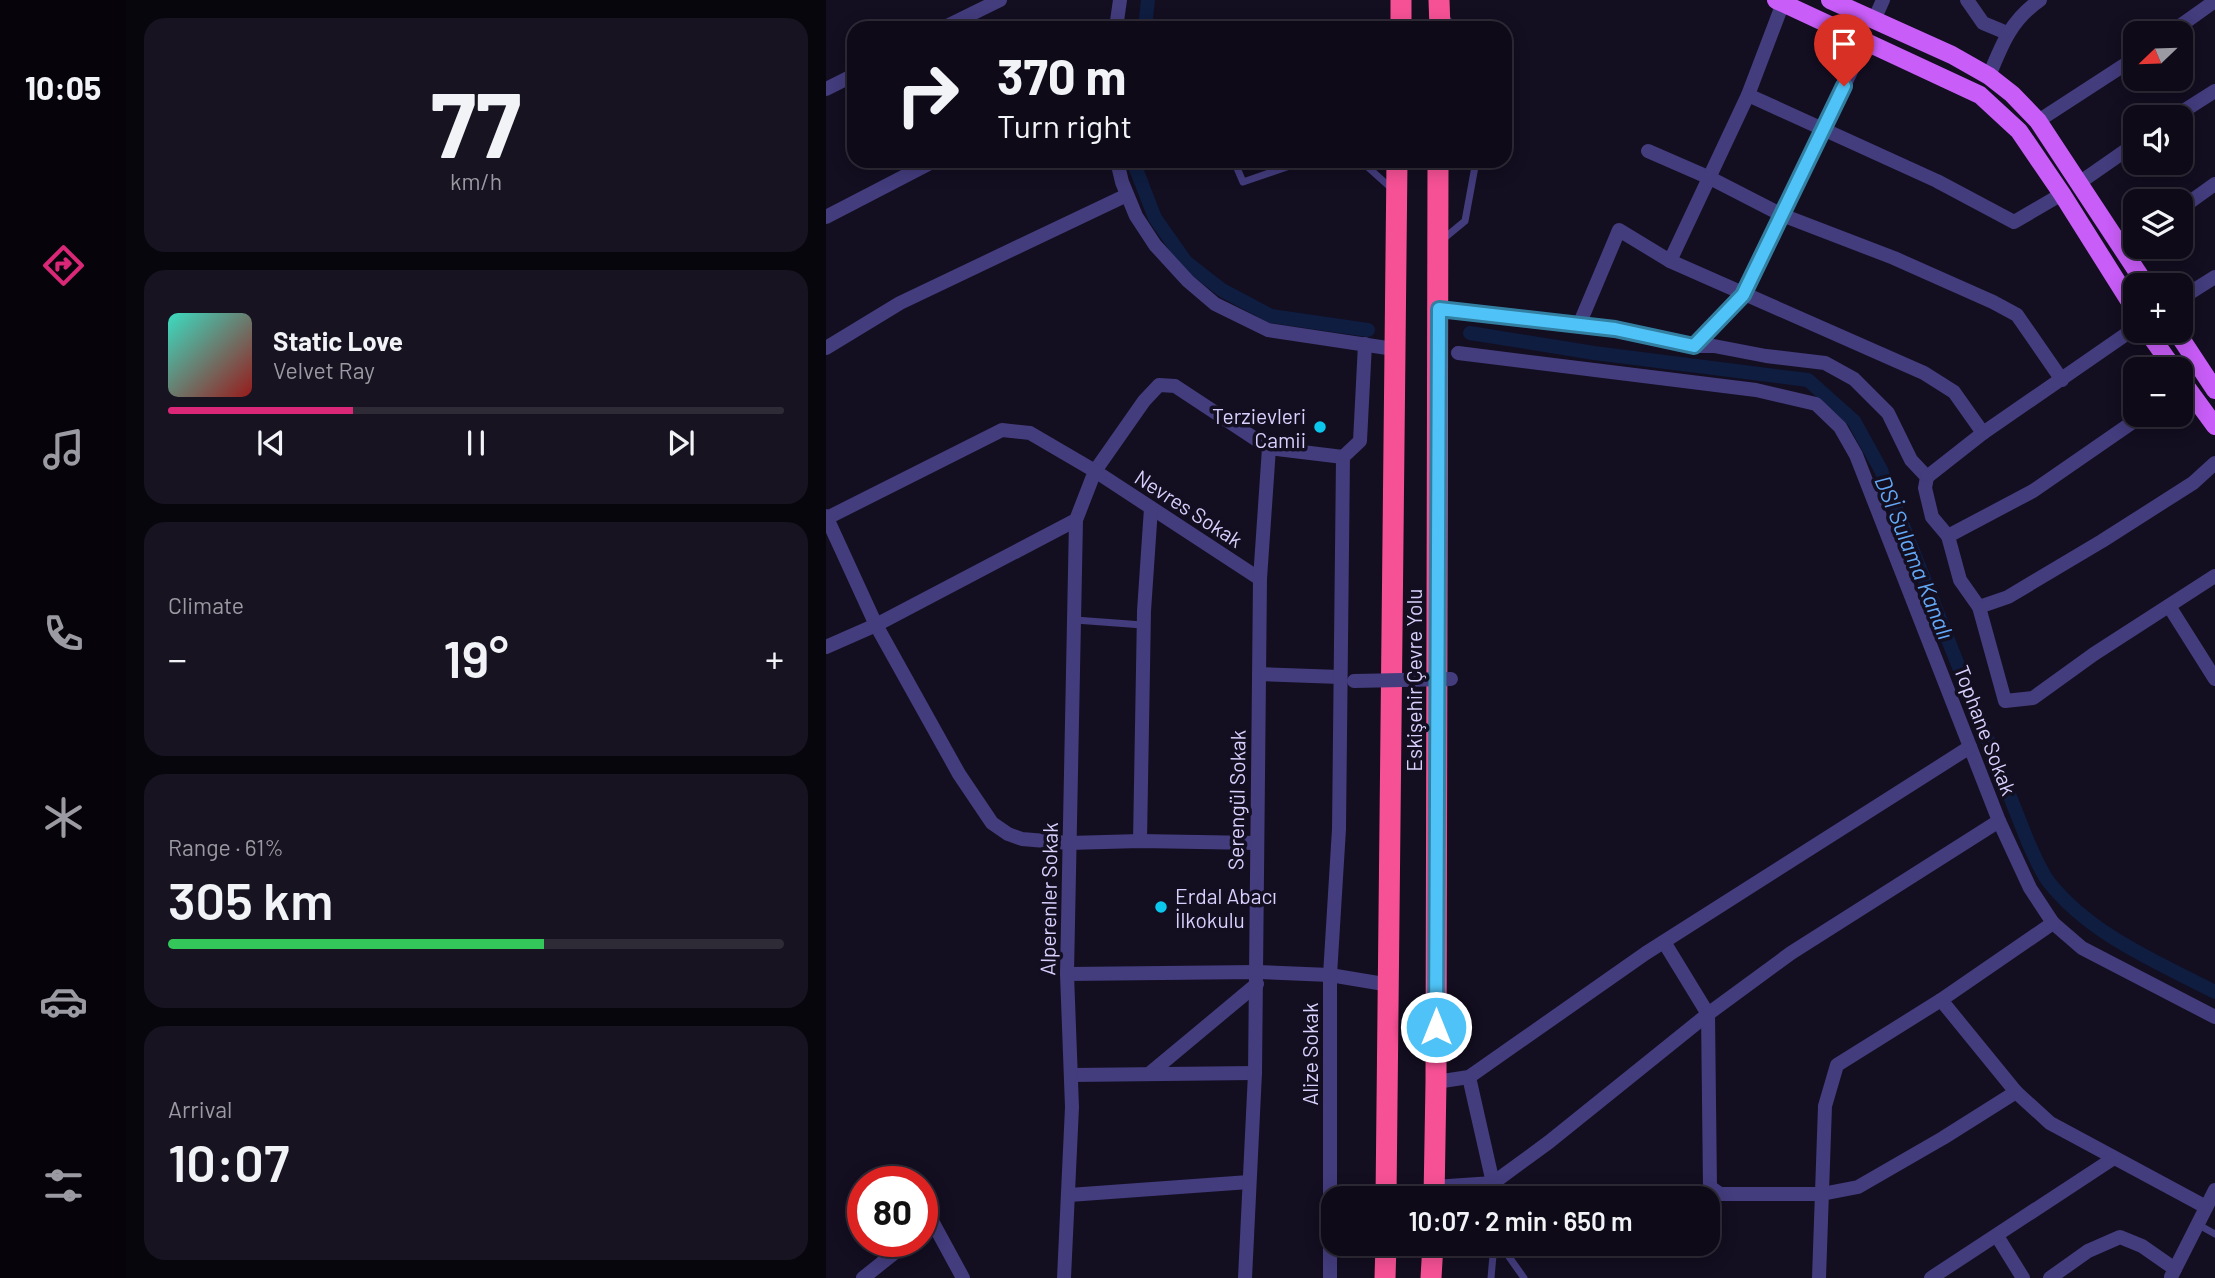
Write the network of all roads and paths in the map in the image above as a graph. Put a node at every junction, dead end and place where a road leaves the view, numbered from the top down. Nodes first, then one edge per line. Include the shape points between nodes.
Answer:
1 (999, 0) edge
2 (1120, 0) edge
3 (1830, 0) edge
4 (1883, 0) edge
5 (1967, 0) edge
6 (2040, 0) edge
7 (1779, 1) edge
8 (2215, 1) edge
9 (1874, 20) junction
10 (958, 21) edge
11 (1117, 21) edge
12 (2187, 21) edge
13 (2007, 33) junction
14 (1865, 41) junction
15 (2123, 66) edge
16 (1989, 76) junction
17 (847, 78) edge
18 (826, 89) edge
19 (2215, 91) edge
20 (1748, 95) junction
21 (2193, 105) edge
22 (2038, 121) junction
23 (1824, 130) junction
24 (1648, 151) dead end
25 (2123, 152) edge
26 (920, 168) edge
27 (1119, 168) edge
28 (1237, 168) edge
29 (1284, 168) edge
30 (1369, 168) edge
31 (1397, 168) edge
32 (1438, 168) edge
33 (1475, 168) edge
34 (1710, 178) junction
35 (2079, 183) junction
36 (2215, 184) edge
37 (1396, 193) junction
38 (2062, 194) junction
39 (1128, 195) junction
40 (2193, 200) edge
41 (1782, 215) junction
42 (826, 217) edge
43 (2123, 238) edge
44 (1436, 245) junction
45 (1670, 261) junction
46 (2215, 277) edge
47 (2123, 291) edge
48 (2193, 291) edge
49 (1743, 295) junction
50 (1439, 309) junction
51 (1579, 325) junction
52 (2123, 337) edge
53 (2186, 343) edge
54 (1365, 344) junction
55 (1694, 346) junction
56 (826, 348) edge
57 (1394, 349) junction
58 (1458, 354) dead end
59 (2210, 371) edge
60 (2062, 380) junction
61 (2215, 390) edge
62 (2193, 398) edge
63 (2215, 426) edge
64 (2125, 427) edge
65 (1983, 433) junction
66 (1269, 448) junction
67 (1343, 457) junction
68 (2215, 463) edge
69 (1095, 471) junction
70 (1927, 477) junction
71 (1151, 508) junction
72 (826, 517) edge
73 (1076, 520) junction
74 (1948, 536) junction
75 (2215, 576) edge
76 (1260, 579) junction
77 (2169, 606) junction
78 (1979, 607) junction
79 (1074, 620) junction
80 (876, 625) junction
81 (1144, 625) junction
82 (826, 647) edge
83 (1259, 674) junction
84 (1347, 679) junction
85 (1451, 679) dead end
86 (2215, 679) edge
87 (1970, 747) junction
88 (1999, 821) junction
89 (1140, 841) junction
90 (1069, 843) junction
91 (1256, 843) junction
92 (2053, 923) junction
93 (1664, 942) junction
94 (1067, 974) junction
95 (1330, 975) junction
96 (1257, 978) junction
97 (1390, 985) junction
98 (1941, 1000) junction
99 (1708, 1014) junction
100 (2215, 1017) edge
101 (1255, 1073) junction
102 (1149, 1074) junction
103 (1072, 1075) junction
104 (1469, 1077) junction
105 (1436, 1082) junction
106 (2016, 1092) junction
107 (2114, 1158) junction
108 (1249, 1182) junction
109 (1493, 1183) junction
110 (1387, 1186) edge
111 (1434, 1186) edge
112 (1475, 1186) edge
113 (2215, 1190) edge
114 (1822, 1194) junction
115 (1069, 1195) junction
116 (2206, 1207) junction
117 (2197, 1224) junction
118 (938, 1231) edge
119 (2215, 1234) edge
120 (1997, 1236) junction
121 (1386, 1256) edge
122 (1432, 1256) edge
123 (1494, 1256) edge
124 (1508, 1256) edge
125 (889, 1257) edge
126 (2173, 1274) edge
127 (863, 1278) edge
128 (962, 1278) edge
129 (1064, 1278) edge
130 (1245, 1278) edge
131 (1331, 1278) edge
132 (1385, 1278) edge
133 (1431, 1278) edge
134 (1491, 1278) edge
135 (1524, 1278) edge
136 (1819, 1278) edge
137 (1931, 1278) edge
138 (2023, 1278) edge
139 (2050, 1278) edge

1 - 10 street
2 - 11 street
3 - 9 main road
4 - 9 street
5 - 13 street via 1983,23
6 - 13 street
7 - 14 main road
7 - 20 street
8 - 12 street
9 - 16 main road
13 - 16 street
14 - 23 street
14 - 38 main road via 1980,95 2019,131
15 - 22 street
16 - 22 main road
17 - 18 street
19 - 21 street
20 - 23 street
20 - 34 street
22 - 35 main road
23 - 38 street via 2014,222
23 - 41 street
24 - 34 street
25 - 35 street
26 - 42 street
27 - 39 street
28 - 29 lane via 1243,182
30 - 37 lane
31 - 37 highway, Eskişehir Çevre Yolu
32 - 44 highway, Eskişehir Çevre Yolu
33 - 44 lane via 1465,221
34 - 41 street
34 - 45 street
35 - 43 main road
36 - 40 street
37 - 57 highway, Eskişehir Çevre Yolu
38 - 47 main road
39 - 54 street via 1154,245 1215,304 1268,330
39 - 56 street via 900,303
41 - 49 street
41 - 60 street via 1894,258 2017,315
44 - 50 highway, Eskişehir Çevre Yolu
45 - 49 street
45 - 51 street via 1619,230
46 - 48 street
49 - 55 street
49 - 65 street via 1924,373 1954,392
50 - 51 street
50 - 105 highway, Eskişehir Çevre Yolu
51 - 55 street
52 - 60 street
53 - 59 main road
54 - 57 street
54 - 67 street via 1360,441
55 - 70 street via 1825,363 1854,379 1888,413 1911,460
57 - 97 highway, Eskişehir Çevre Yolu
58 - 87 street, Tophane Sokak via 1756,390 1816,404 1840,427 1856,455
59 - 61 main road
60 - 65 street
62 - 63 main road
64 - 74 street via 2032,491
65 - 70 street
66 - 67 street
66 - 69 street via 1175,386 1158,385
66 - 76 street, Serengül Sokak
67 - 84 street, Alize Sokak
68 - 78 street via 2193,483 2102,541 2008,597
69 - 71 street, Nevres Sokak
69 - 72 street, Nevres Sokak via 1030,433 1002,430
69 - 73 street
70 - 74 street via 1932,517
71 - 76 street, Nevres Sokak
71 - 81 street
72 - 80 street
73 - 79 street, Alperenler Sokak
73 - 80 street
74 - 78 street via 1960,580
75 - 77 street
76 - 83 street, Serengül Sokak
77 - 78 street via 2033,698 2005,701
77 - 86 street
79 - 81 lane
79 - 90 street, Alperenler Sokak
80 - 82 street
80 - 90 street via 959,774 992,822 1022,839
81 - 89 street
83 - 84 street
83 - 91 street, Serengül Sokak
84 - 85 street, bridge
84 - 95 street, Alize Sokak
87 - 88 street, Tophane Sokak
87 - 93 street
88 - 92 street, Tophane Sokak via 2030,888
88 - 99 street via 1791,953
89 - 90 street
89 - 91 street
90 - 94 street, Alperenler Sokak
91 - 96 street, Serengül Sokak
92 - 98 street
92 - 100 street, Tophane Sokak via 2082,948
93 - 99 street
93 - 104 street
94 - 96 street
94 - 103 street, Alperenler Sokak
95 - 96 street
95 - 97 street
95 - 131 street, Alize Sokak
96 - 101 street, Serengül Sokak
96 - 102 street
97 - 110 highway, Eskişehir Çevre Yolu
98 - 106 street
98 - 114 street via 1836,1065 1825,1105
99 - 109 street
99 - 114 street via 1710,1187 1720,1194
101 - 102 street
101 - 108 street, Serengül Sokak
102 - 103 street
103 - 115 street, Alperenler Sokak
104 - 105 street
104 - 109 street
105 - 111 highway, Eskişehir Çevre Yolu
106 - 107 street via 2050,1123
106 - 114 street via 1858,1187
107 - 116 street
107 - 120 street
108 - 115 street
108 - 130 street, Serengül Sokak
109 - 112 street
113 - 116 street
114 - 136 street
115 - 129 street, Alperenler Sokak
116 - 117 street
117 - 119 lane
117 - 126 street
118 - 128 street
120 - 137 street
120 - 138 street
121 - 132 highway
122 - 133 highway
123 - 134 lane
124 - 135 lane
125 - 127 street
126 - 139 street via 2142,1246 2120,1237 2088,1251

